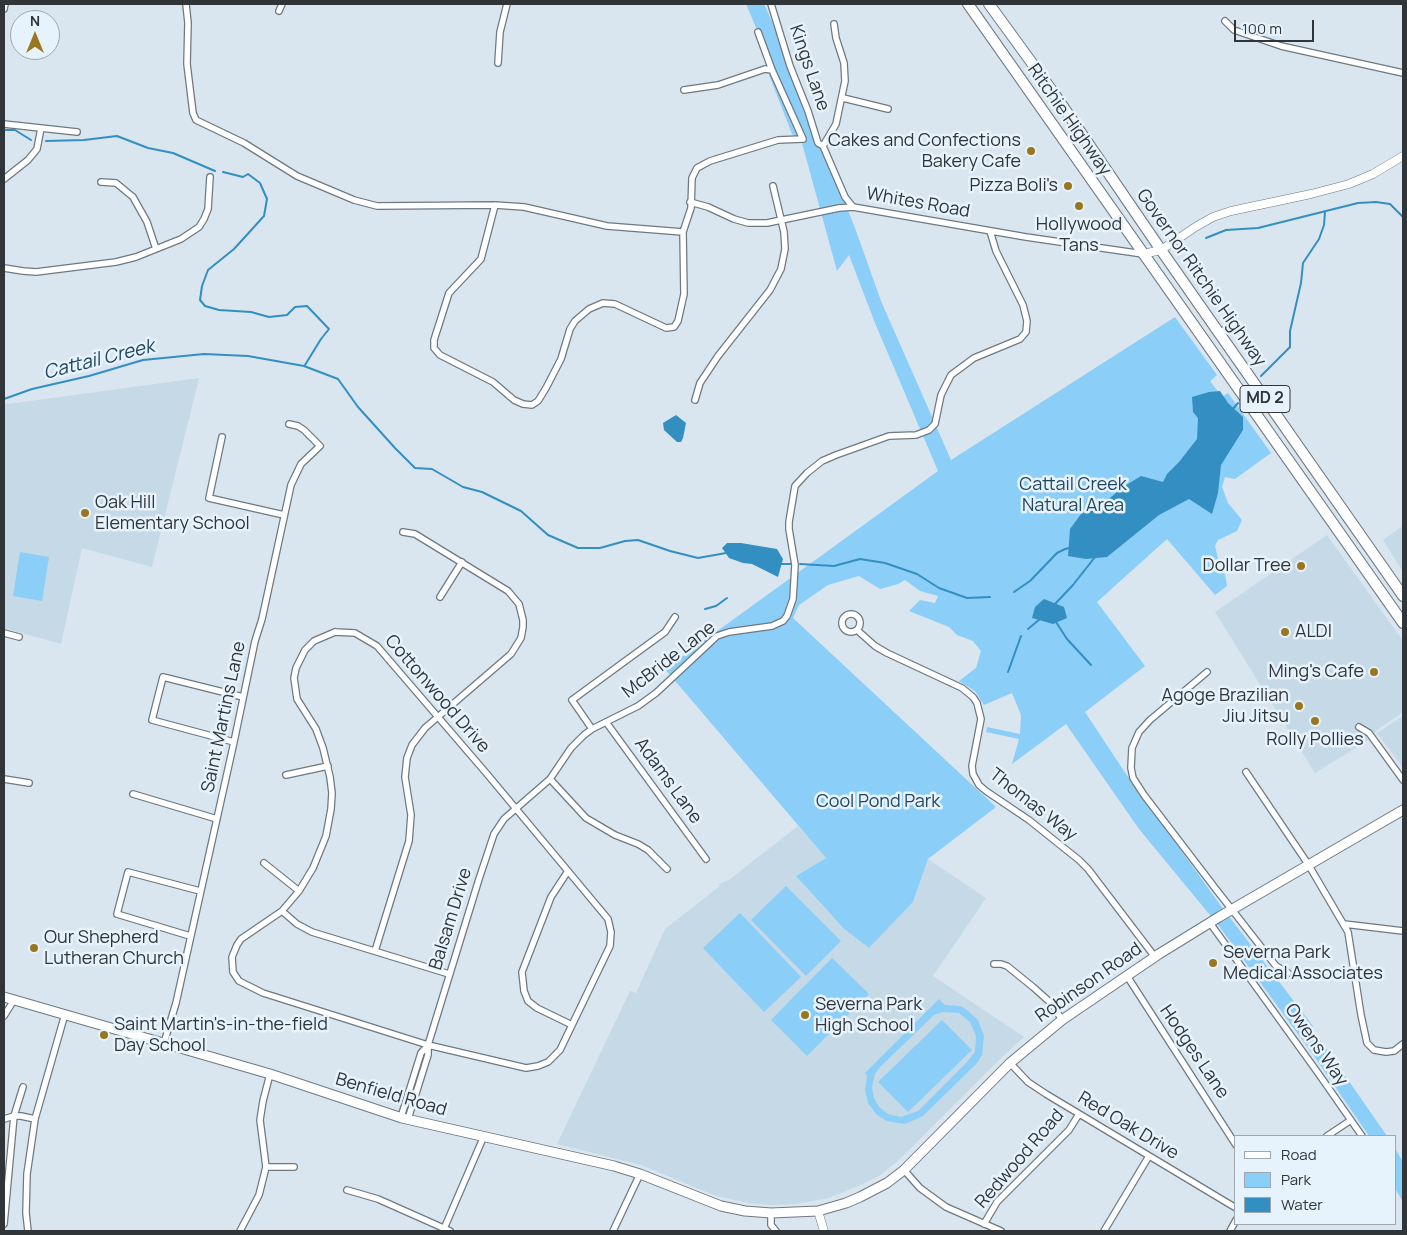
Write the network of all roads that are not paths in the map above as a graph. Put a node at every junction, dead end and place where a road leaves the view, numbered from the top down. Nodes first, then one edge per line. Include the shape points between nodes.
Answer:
1 (6, 4) edge
2 (186, 4) edge
3 (282, 4) edge
4 (507, 4) edge
5 (771, 4) edge
6 (968, 4) edge
7 (989, 4) edge
8 (4, 9) edge
9 (279, 11) dead end
10 (1225, 21) dead end
11 (834, 24) dead end
12 (758, 32) dead end
13 (498, 63) dead end
14 (772, 70) junction
15 (1403, 73) edge
16 (684, 90) dead end
17 (843, 98) junction
18 (888, 108) dead end
19 (4, 124) edge
20 (40, 128) junction
21 (77, 132) dead end
22 (820, 144) junction
23 (1403, 156) edge
24 (210, 176) dead end
25 (4, 179) edge
26 (101, 182) dead end
27 (773, 186) dead end
28 (690, 202) junction
29 (495, 205) junction
30 (853, 207) junction
31 (782, 220) junction
32 (990, 231) junction
33 (683, 232) junction
34 (156, 249) junction
35 (1161, 250) junction
36 (1143, 254) junction
37 (4, 268) edge
38 (1236, 323) dead end
39 (1220, 334) junction
40 (696, 400) dead end
41 (289, 424) dead end
42 (222, 436) dead end
43 (284, 515) junction
44 (403, 532) dead end
45 (462, 562) junction
46 (1403, 596) edge
47 (440, 597) dead end
48 (675, 617) dead end
49 (1403, 624) edge
50 (857, 630) dead end
51 (4, 633) edge
52 (19, 638) dead end
53 (1207, 672) dead end
54 (243, 697) junction
55 (438, 716) junction
56 (606, 722) junction
57 (1359, 728) dead end
58 (592, 729) junction
59 (234, 742) junction
60 (328, 766) junction
61 (1246, 772) dead end
62 (286, 775) dead end
63 (4, 779) edge
64 (550, 779) junction
65 (1403, 780) edge
66 (29, 784) dead end
67 (133, 794) dead end
68 (516, 808) junction
69 (1403, 810) edge
70 (217, 819) junction
71 (706, 859) dead end
72 (264, 863) dead end
73 (1308, 864) junction
74 (667, 869) dead end
75 (568, 871) junction
76 (299, 890) junction
77 (200, 891) junction
78 (1232, 909) junction
79 (282, 911) junction
80 (1210, 922) junction
81 (1344, 924) junction
82 (1403, 931) edge
83 (190, 936) junction
84 (375, 951) junction
85 (1155, 957) junction
86 (994, 964) dead end
87 (1288, 973) dead end
88 (449, 974) junction
89 (1127, 976) junction
90 (4, 997) edge
91 (14, 1000) junction
92 (65, 1014) junction
93 (4, 1016) edge
94 (1062, 1020) junction
95 (572, 1025) junction
96 (164, 1043) junction
97 (1403, 1044) edge
98 (428, 1045) junction
99 (1010, 1062) junction
100 (270, 1074) junction
101 (23, 1087) dead end
102 (1079, 1114) junction
103 (14, 1116) junction
104 (405, 1118) junction
105 (4, 1119) edge
106 (35, 1119) junction
107 (1351, 1120) junction
108 (1328, 1135) edge
109 (1361, 1135) edge
110 (484, 1136) junction
111 (1234, 1142) edge
112 (1149, 1156) junction
113 (266, 1167) junction
114 (294, 1167) dead end
115 (904, 1170) junction
116 (640, 1174) junction
117 (347, 1190) dead end
118 (1234, 1207) edge
119 (818, 1211) junction
120 (771, 1213) junction
121 (4, 1224) edge
122 (984, 1224) junction
123 (446, 1230) edge
124 (28, 1231) edge
125 (240, 1231) edge
126 (613, 1231) edge
127 (776, 1231) edge
128 (824, 1231) edge
129 (1001, 1231) edge
130 (1104, 1231) edge

1 - 8 street
2 - 29 street via 187,60 196,120 244,143 297,176 354,200 377,206
3 - 9 street
4 - 13 street via 500,32
5 - 22 street, Kings Lane via 790,66
6 - 36 highway, Ritchie Highway / MD 2
7 - 35 highway, Governor Ritchie Highway / MD 2
10 - 15 street via 1234,30 1281,46
11 - 17 street via 844,63
12 - 14 street
14 - 16 street via 765,69 718,85
14 - 28 street via 802,139 778,140 702,164 692,178
17 - 18 street
17 - 22 street via 836,124
19 - 20 street
20 - 21 street
20 - 25 street via 37,149
22 - 30 street, Kings Lane
23 - 35 main road via 1349,184 1213,217
24 - 34 street via 208,209 199,227
26 - 34 street via 116,183 133,197 147,222
27 - 31 street
28 - 31 street, Whites Road via 748,223
28 - 33 street
29 - 33 street via 524,207 607,226
29 - 33 street via 481,259 450,293 434,348 440,355 493,382 523,404 538,401 560,359 570,329 589,309 614,304 666,328 674,327 684,294
30 - 31 street, Whites Road
30 - 32 street, Whites Road
31 - 40 street via 784,254 776,281 718,356 700,383
32 - 36 street, Whites Road
32 - 56 street, McBride Lane via 996,251 1023,305 1027,327 1023,336 974,358 951,375 941,395 935,424 929,430 916,435 889,436 836,455 816,465 800,480 788,529 795,565 793,599 784,621 717,636 656,693
34 - 37 street via 98,265 36,272
35 - 36 main road
35 - 39 highway, Governor Ritchie Highway / MD 2
36 - 49 highway, Governor Ritchie Highway / MD 2
38 - 39 street
39 - 46 highway, Governor Ritchie Highway / MD 2
41 - 43 street, Saint Martins Lane via 304,430 320,446 298,469
42 - 43 street via 208,498
43 - 54 street, Saint Martins Lane
44 - 45 street via 415,534
45 - 47 street
45 - 55 street via 503,588 519,604 522,633 511,654
48 - 58 street via 665,632 572,700
50 - 85 street, Thomas Way via 887,653 962,688 973,697 981,719 972,766 979,785 1079,860
51 - 52 street
53 - 78 street via 1139,732 1132,748 1131,768 1138,787
54 - 59 street, Saint Martins Lane
54 - 59 street via 163,678 152,720
55 - 60 street, Cottonwood Drive via 377,646 355,633 326,635 304,650 294,678 297,699 316,729
55 - 68 street, Cottonwood Drive
55 - 84 street via 419,735 407,758 405,777 411,815 409,841
56 - 58 street, McBride Lane
56 - 71 street, Adams Lane
57 - 65 street via 1369,733
58 - 64 street, McBride Lane via 571,748
59 - 70 street, Saint Martins Lane
60 - 62 street
60 - 76 street, Cottonwood Drive via 332,793 326,836 313,868
61 - 73 street
63 - 66 street
64 - 68 street, McBride Lane
64 - 74 street via 586,818 648,850
67 - 70 street
68 - 75 street, Cottonwood Drive
68 - 88 street, Balsam Drive via 494,834
69 - 73 main road, Robinson Road
70 - 77 street, Saint Martins Lane
72 - 76 street
73 - 78 main road, Robinson Road
73 - 81 street
75 - 95 street, Cottonwood Drive via 608,919 611,932 610,946
75 - 95 street via 552,897 522,972 528,1001
76 - 79 street, Cottonwood Drive
77 - 83 street, Saint Martins Lane
77 - 83 street via 128,872 117,914
78 - 80 main road, Robinson Road
78 - 87 street via 1276,966
79 - 84 street via 312,932
79 - 98 street, Cottonwood Drive via 237,945 232,962 239,981 263,993
80 - 85 main road, Robinson Road
80 - 107 street, Owens Way
81 - 82 street
81 - 97 street via 1367,1043 1374,1050 1386,1052
83 - 96 street, Saint Martins Lane
84 - 88 street
85 - 89 main road, Robinson Road
86 - 94 street via 1007,966 1034,987 1052,1004
88 - 98 street, Balsam Drive
89 - 94 main road, Robinson Road
89 - 111 street, Hodges Lane
90 - 91 main road, Benfield Road
91 - 92 main road, Benfield Road
91 - 93 street
92 - 96 main road, Benfield Road
92 - 106 street
94 - 99 main road, Robinson Road
95 - 98 street, Cottonwood Drive via 556,1055 534,1067 518,1067
96 - 100 main road, Benfield Road
98 - 104 street, Balsam Drive via 428,1055
99 - 102 street, Red Oak Drive via 1028,1082
99 - 115 main road, Robinson Road
100 - 104 main road, Benfield Road
100 - 113 street via 260,1120
101 - 103 street
102 - 112 street, Red Oak Drive
102 - 122 street, Redwood Road via 1069,1130 998,1202
103 - 105 street
103 - 106 street
103 - 121 street
104 - 110 main road, Benfield Road
106 - 124 street via 27,1174
107 - 108 street
107 - 109 street, Owens Way
110 - 116 main road, Benfield Road
110 - 123 street
112 - 118 street, Red Oak Drive
112 - 130 street
113 - 114 street
113 - 125 street via 259,1195
115 - 119 main road, Robinson Road via 860,1197
115 - 122 street via 937,1201
116 - 120 main road, Benfield Road via 721,1206
116 - 126 street
117 - 123 street via 378,1199
119 - 120 main road, Benfield Road
119 - 128 main road
120 - 127 street via 771,1225
122 - 129 street

